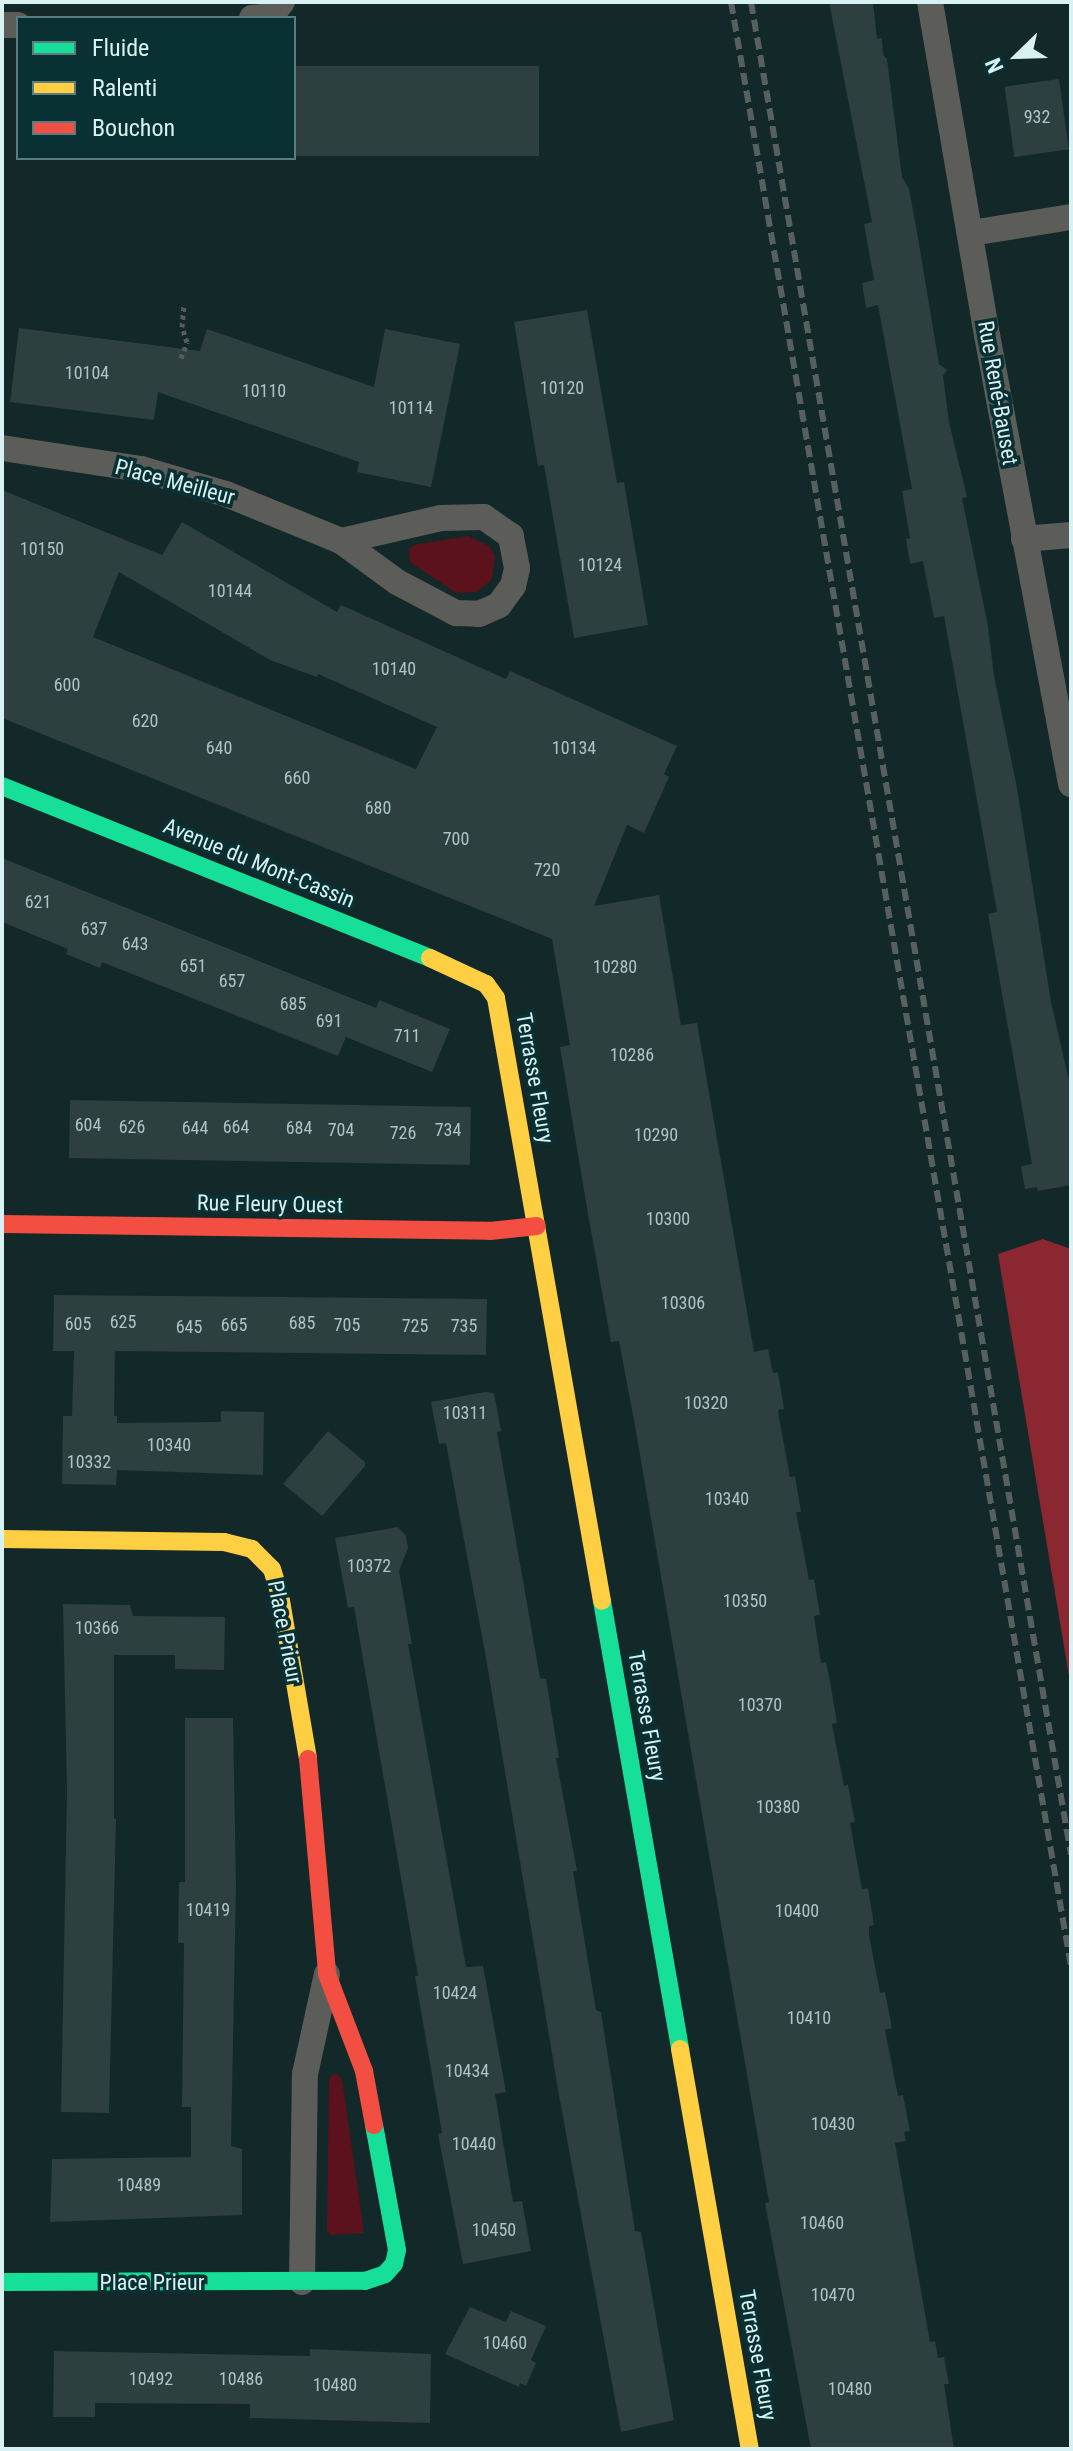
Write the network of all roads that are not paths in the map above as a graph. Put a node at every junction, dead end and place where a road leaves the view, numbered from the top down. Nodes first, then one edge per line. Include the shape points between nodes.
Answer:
1 (930, 2) edge
2 (1071, 217) edge
3 (971, 233) junction
4 (2, 448) edge
5 (1071, 535) edge
6 (1024, 539) junction
7 (341, 541) junction
8 (1071, 784) edge
9 (2, 786) edge
10 (493, 993) joint
11 (2, 1224) edge
12 (537, 1226) junction
13 (2, 1539) edge
14 (327, 1974) junction
15 (2, 2282) edge
16 (302, 2282) junction
17 (750, 2449) edge

1 - 3 street, Rue René-Bauset
2 - 3 street
3 - 6 street, Rue René-Bauset
4 - 7 street, Place Meilleur via 172,477
5 - 6 street
6 - 8 street, Rue René-Bauset
7 - 7 street, Place Meilleur via 432,603 464,615 499,605 513,586 517,568 511,536 484,517 441,518
9 - 10 street, Avenue du Mont-Cassin via 457,969
10 - 12 street, Terrasse Fleury
11 - 12 street, Rue Fleury Ouest via 490,1231
12 - 17 street, Terrasse Fleury
13 - 14 street, Place Prieur via 224,1542 252,1549 267,1562 279,1588 310,1772
14 - 16 street, Place Prieur via 305,2074
14 - 16 street, Place Prieur via 364,2071 397,2250 394,2264 379,2278
15 - 16 street, Place Prieur

